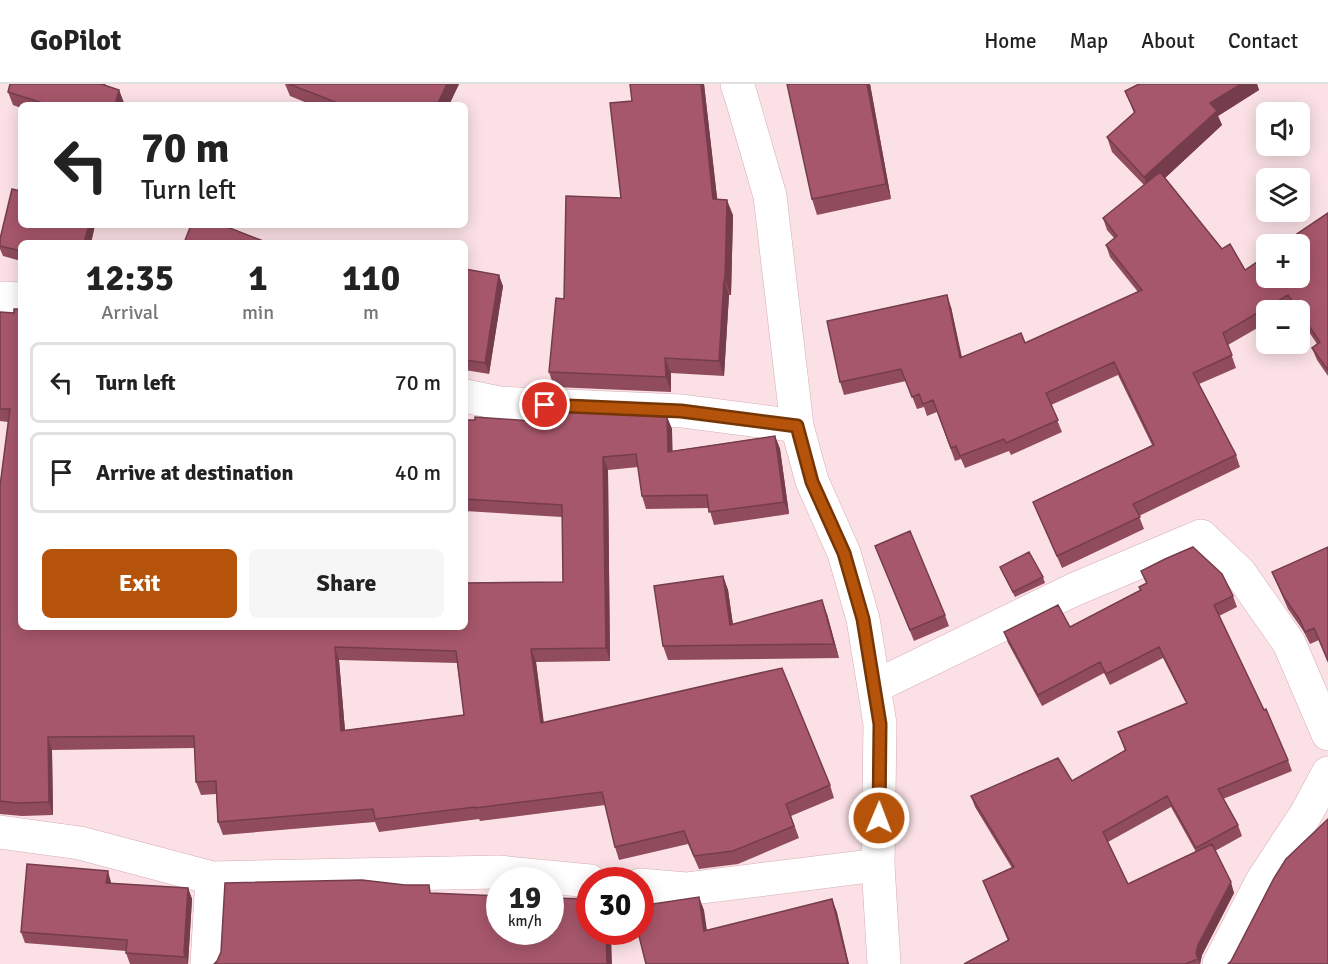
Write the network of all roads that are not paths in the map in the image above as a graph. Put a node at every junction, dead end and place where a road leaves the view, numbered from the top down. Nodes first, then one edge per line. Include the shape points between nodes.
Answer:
1 (736, 84) edge
2 (0, 298) edge
3 (18, 299) edge
4 (468, 397) edge
5 (797, 426) junction
6 (874, 687) junction
7 (1328, 734) edge
8 (1328, 774) edge
9 (0, 832) edge
10 (878, 865) junction
11 (212, 878) junction
12 (576, 879) edge
13 (654, 886) edge
14 (207, 964) edge
15 (884, 964) edge
16 (1219, 964) edge

1 - 5 street via 770,196
2 - 3 street
4 - 5 street via 499,403 681,411
5 - 6 street via 812,482 844,553 863,619
6 - 7 street via 1073,590 1201,536 1240,573 1289,643
6 - 10 street via 880,724
8 - 16 street via 1262,882
9 - 11 street via 80,843
10 - 13 street via 686,889
10 - 15 street
11 - 12 street via 498,873
11 - 14 street

